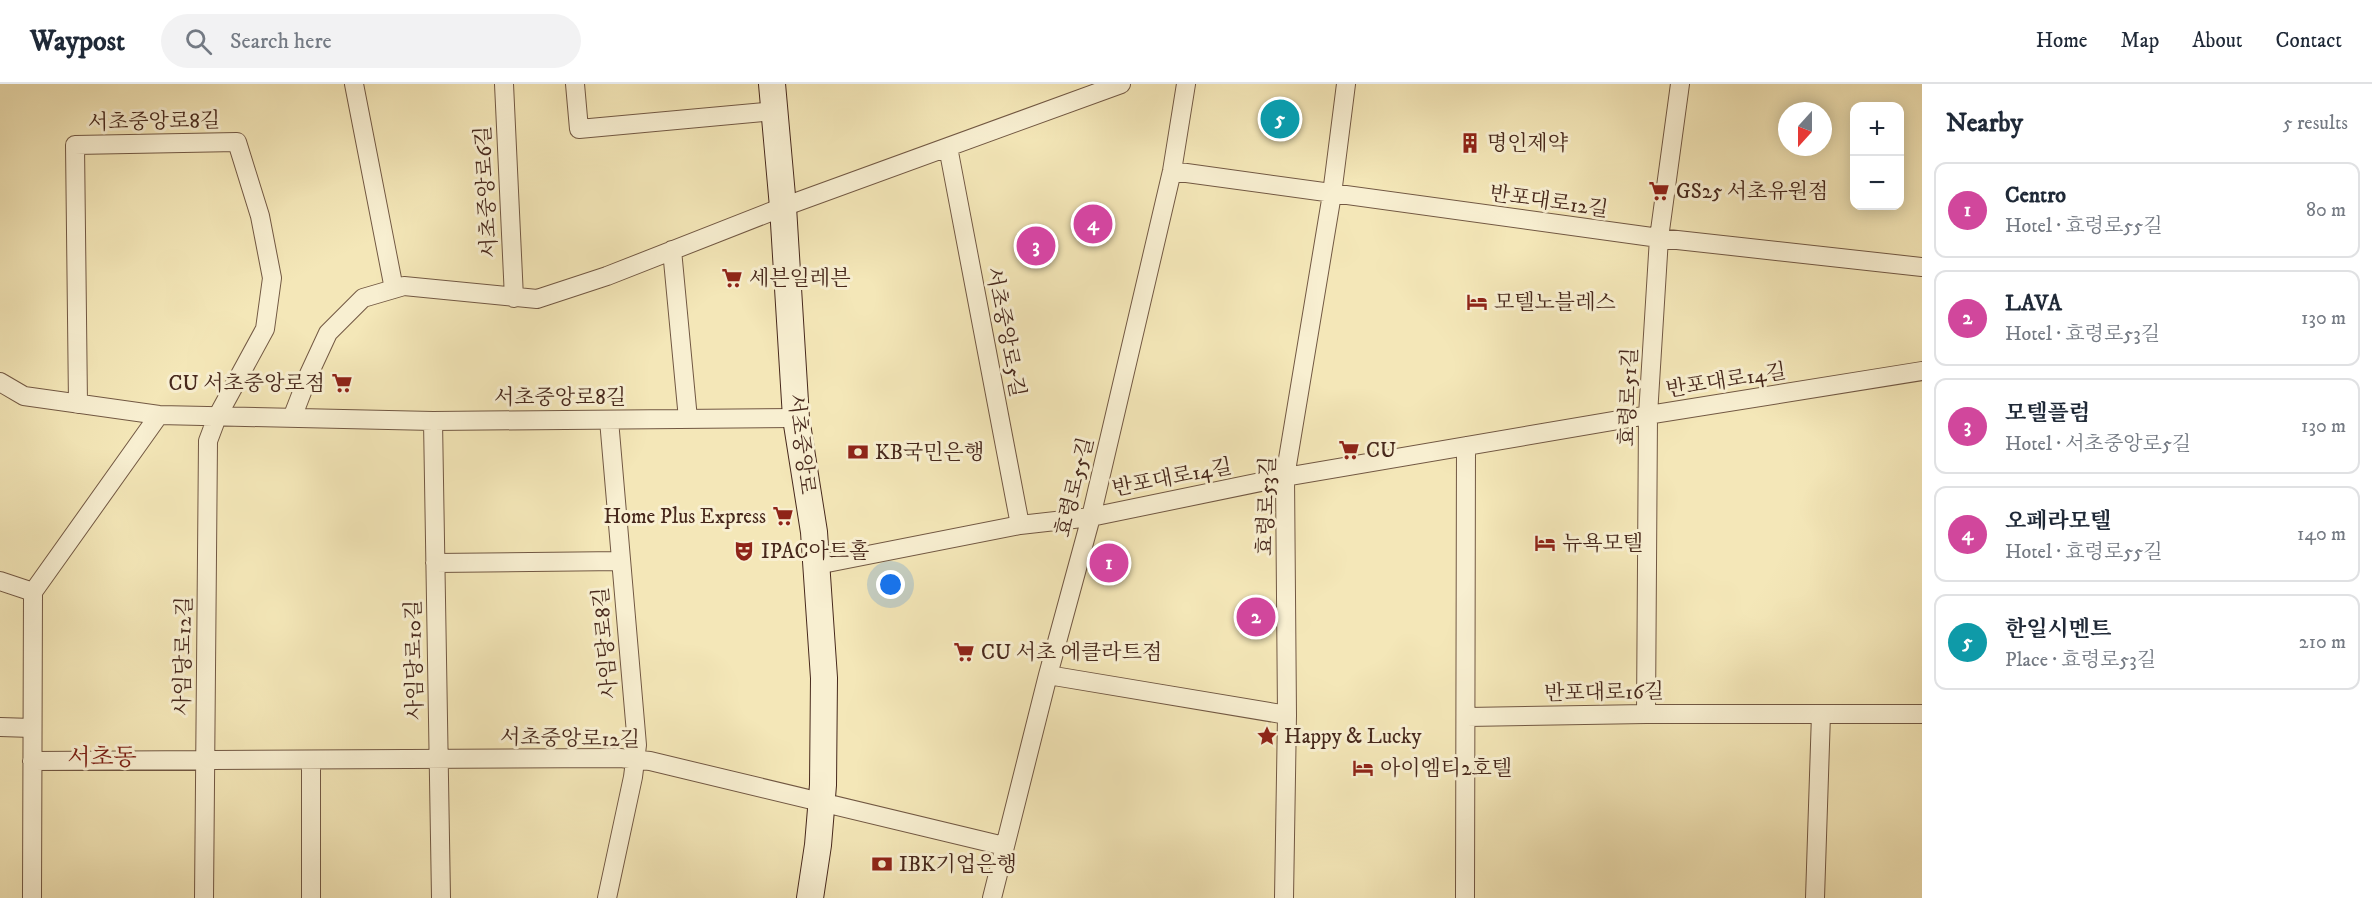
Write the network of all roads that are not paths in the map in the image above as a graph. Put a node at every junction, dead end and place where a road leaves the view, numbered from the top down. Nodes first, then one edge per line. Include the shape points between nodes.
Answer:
1 (354, 84) edge
2 (504, 84) edge
3 (575, 84) edge
4 (772, 84) edge
5 (1121, 84) edge
6 (1186, 84) edge
7 (1346, 84) edge
8 (1680, 84) edge
9 (774, 111) junction
10 (948, 147) junction
11 (1172, 171) junction
12 (1332, 194) junction
13 (783, 207) junction
14 (1659, 238) junction
15 (672, 250) junction
16 (1922, 267) edge
17 (394, 289) junction
18 (513, 298) junction
19 (1922, 371) edge
20 (0, 382) edge
21 (78, 404) junction
22 (159, 415) junction
23 (1648, 415) junction
24 (217, 417) junction
25 (292, 418) junction
26 (796, 418) junction
27 (688, 419) junction
28 (609, 420) junction
29 (433, 421) junction
30 (1466, 446) junction
31 (1285, 477) junction
32 (1091, 517) junction
33 (1020, 525) junction
34 (621, 561) junction
35 (435, 563) junction
36 (817, 565) junction
37 (0, 581) edge
38 (33, 592) junction
39 (1048, 675) junction
40 (1646, 714) junction
41 (1821, 714) junction
42 (1922, 714) edge
43 (1287, 715) junction
44 (1467, 717) junction
45 (0, 727) edge
46 (32, 728) junction
47 (439, 759) junction
48 (311, 760) junction
49 (635, 760) junction
50 (32, 761) junction
51 (205, 762) junction
52 (822, 804) junction
53 (1004, 846) junction
54 (32, 898) edge
55 (204, 898) edge
56 (311, 898) edge
57 (441, 898) edge
58 (607, 898) edge
59 (810, 898) edge
60 (992, 898) edge
61 (1284, 898) edge
62 (1465, 898) edge
63 (1815, 898) edge

1 - 17 street
2 - 18 street, 서초중앙로6길
3 - 9 street via 579,129
4 - 9 main road, 서초중앙로
5 - 10 street
6 - 11 street, 효령로55길
7 - 12 street, 효령로53길
8 - 14 street, 효령로51길
9 - 13 main road, 서초중앙로
10 - 13 street
10 - 33 street, 서초중앙로5길
11 - 12 street, 반포대로12길
11 - 32 street, 효령로55길
12 - 14 street, 반포대로12길
12 - 31 street, 효령로53길
13 - 15 street
13 - 26 main road, 서초중앙로
14 - 16 street, 반포대로12길
14 - 23 street, 효령로51길
15 - 18 street via 537,299
15 - 27 street
17 - 18 street via 404,286
17 - 25 street via 363,298 328,333
19 - 23 street, 반포대로14길
20 - 21 street, 서초중앙로8길 via 24,396
21 - 22 street, 서초중앙로8길
21 - 24 street, 서초중앙로8길 via 75,145 237,142 260,216 272,278 265,329
22 - 24 street, 서초중앙로8길
22 - 38 street
23 - 30 street, 반포대로14길
23 - 40 street, 효령로51길
24 - 25 street, 서초중앙로8길
24 - 51 street, 사임당로12길 via 208,441
25 - 29 street, 서초중앙로8길
26 - 27 street, 서초중앙로8길
26 - 36 main road, 서초중앙로
27 - 28 street, 서초중앙로8길
28 - 29 street, 서초중앙로8길
28 - 34 street, 사임당로8길
29 - 35 street, 사임당로10길
30 - 31 street, 반포대로14길
30 - 44 street
31 - 32 street, 반포대로14길
31 - 43 street, 효령로53길
32 - 33 street, 반포대로14길
32 - 39 street, 효령로55길
33 - 36 street, 반포대로14길
34 - 35 street, 사임당로8길
34 - 49 street, 사임당로8길 via 637,745
35 - 47 street, 사임당로10길
36 - 52 main road, 서초중앙로 via 825,730
37 - 38 street
38 - 46 street
39 - 43 street
39 - 53 street, 효령로55길
40 - 41 street, 반포대로16길
40 - 44 street, 반포대로16길
41 - 42 street, 반포대로16길
41 - 63 street
43 - 61 street, 효령로53길
44 - 62 street
45 - 46 street
46 - 50 street
47 - 48 street, 서초중앙로12길
47 - 49 street, 서초중앙로12길
47 - 57 street, 사임당로10길
48 - 51 street, 서초중앙로12길
48 - 56 street
49 - 52 street, 서초중앙로12길
49 - 58 street, 사임당로8길
50 - 51 street, 서초중앙로12길
50 - 54 street
51 - 55 street, 사임당로12길
52 - 53 street
52 - 59 main road, 서초중앙로
53 - 60 street, 효령로55길

